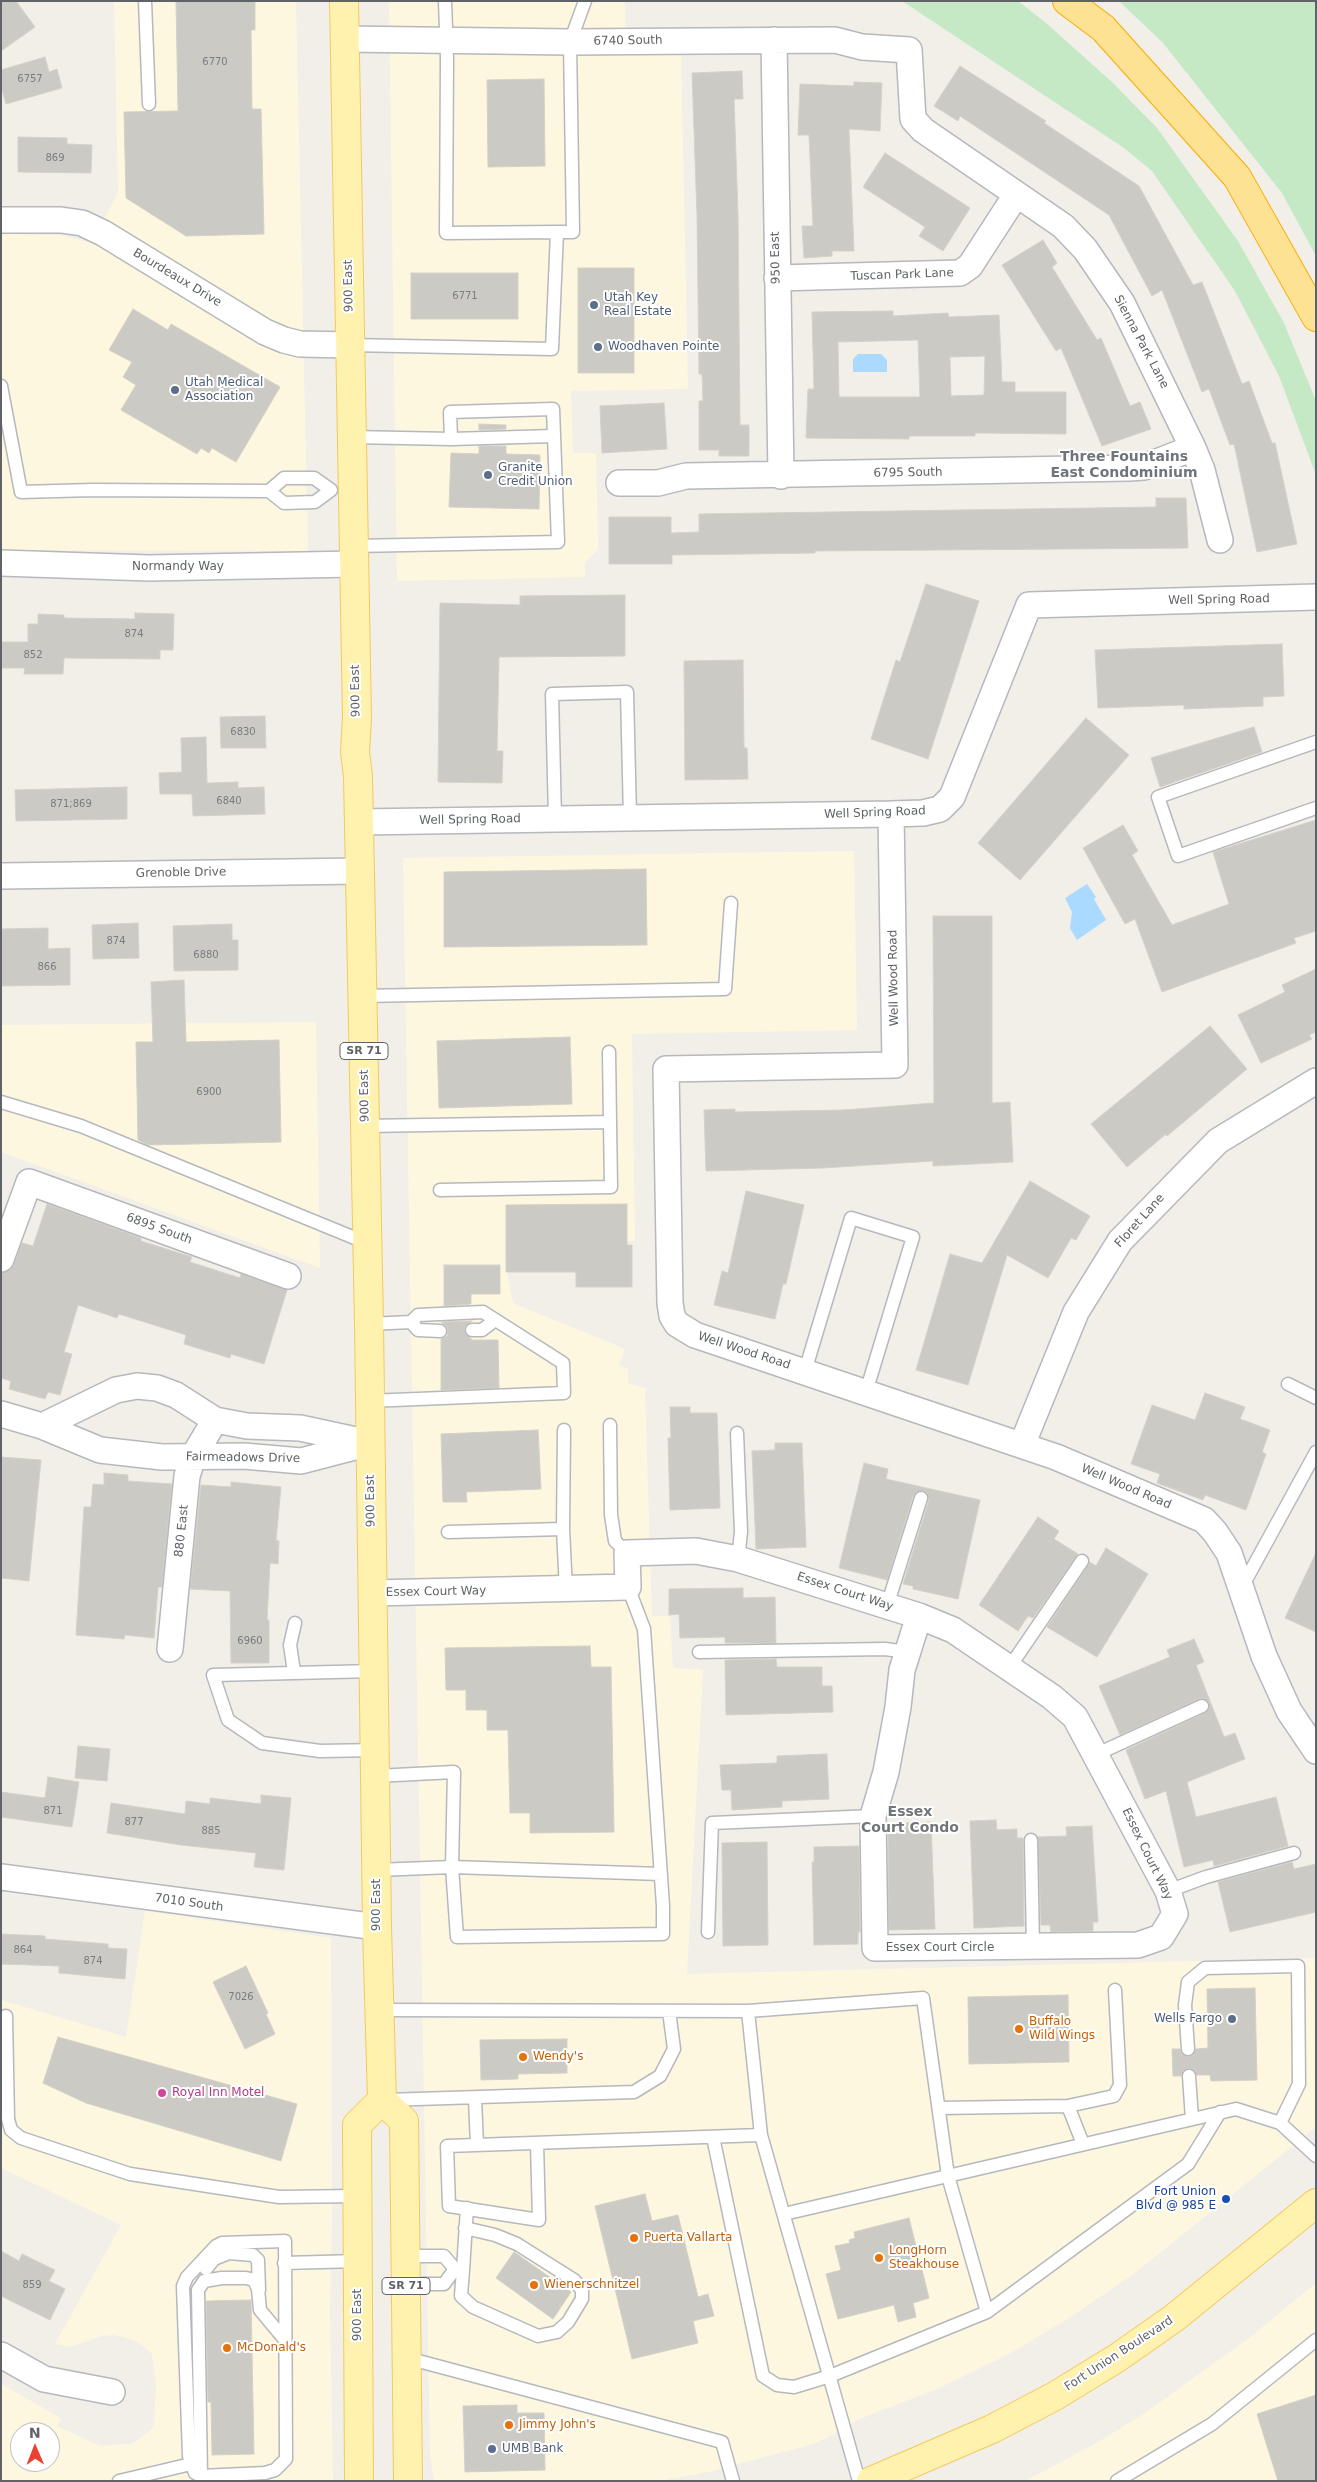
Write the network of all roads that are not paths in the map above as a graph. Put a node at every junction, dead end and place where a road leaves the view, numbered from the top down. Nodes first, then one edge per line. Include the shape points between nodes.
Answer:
1 (146, 1) edge
2 (344, 1) edge
3 (445, 1) edge
4 (585, 1) edge
5 (1067, 1) edge
6 (345, 39) junction
7 (447, 40) junction
8 (774, 40) junction
9 (570, 42) junction
10 (909, 50) joint
11 (149, 104) dead end
12 (1016, 195) junction
13 (1, 220) edge
14 (557, 232) junction
15 (776, 278) junction
16 (1316, 317) edge
17 (350, 345) junction
18 (1, 386) edge
19 (554, 436) junction
20 (352, 437) junction
21 (451, 439) junction
22 (1194, 448) junction
23 (781, 476) junction
24 (619, 483) dead end
25 (342, 489) junction
26 (269, 491) junction
27 (1220, 540) dead end
28 (354, 555) junction
29 (1, 563) edge
30 (1316, 597) edge
31 (1316, 742) edge
32 (1316, 808) edge
33 (891, 814) junction
34 (630, 818) junction
35 (555, 819) junction
36 (359, 822) junction
37 (360, 871) junction
38 (1, 876) edge
39 (731, 903) dead end
40 (362, 996) junction
41 (609, 1052) dead end
42 (1316, 1081) edge
43 (1, 1102) edge
44 (610, 1122) junction
45 (365, 1126) junction
46 (440, 1190) dead end
47 (367, 1243) junction
48 (1, 1259) edge
49 (288, 1276) dead end
50 (495, 1320) junction
51 (411, 1322) junction
52 (369, 1324) junction
53 (472, 1330) dead end
54 (440, 1331) dead end
55 (805, 1372) junction
56 (1288, 1384) dead end
57 (866, 1392) junction
58 (1316, 1398) edge
59 (369, 1402) junction
60 (1, 1414) edge
61 (215, 1420) junction
62 (610, 1425) dead end
63 (42, 1426) junction
64 (564, 1430) dead end
65 (737, 1433) dead end
66 (370, 1443) junction
67 (1022, 1445) junction
68 (1316, 1452) edge
69 (193, 1457) junction
70 (921, 1498) dead end
71 (563, 1529) junction
72 (448, 1532) dead end
73 (627, 1553) junction
74 (738, 1559) junction
75 (1082, 1561) dead end
76 (628, 1587) junction
77 (1242, 1587) junction
78 (566, 1590) junction
79 (373, 1593) junction
80 (887, 1606) junction
81 (919, 1616) junction
82 (295, 1623) dead end
83 (170, 1649) dead end
84 (699, 1652) dead end
85 (907, 1652) junction
86 (1009, 1668) junction
87 (374, 1671) junction
88 (294, 1672) junction
89 (1202, 1706) dead end
90 (1316, 1751) edge
91 (1097, 1754) junction
92 (376, 1763) junction
93 (873, 1816) junction
94 (1031, 1840) dead end
95 (1294, 1853) dead end
96 (452, 1867) junction
97 (377, 1870) junction
98 (660, 1874) junction
99 (1, 1877) edge
100 (1168, 1891) junction
101 (377, 1928) junction
102 (708, 1932) dead end
103 (1161, 1937) joint
104 (1033, 1947) junction
105 (1115, 1990) dead end
106 (380, 2010) junction
107 (669, 2011) junction
108 (748, 2011) junction
109 (6, 2016) dead end
110 (1188, 2049) dead end
111 (1189, 2076) dead end
112 (475, 2098) junction
113 (382, 2100) junction
114 (1068, 2106) junction
115 (939, 2108) junction
116 (1220, 2112) junction
117 (1192, 2118) junction
118 (1280, 2123) junction
119 (761, 2135) junction
120 (713, 2137) junction
121 (537, 2143) junction
122 (1084, 2144) junction
123 (477, 2145) junction
124 (1316, 2156) edge
125 (948, 2176) junction
126 (358, 2196) junction
127 (1316, 2203) edge
128 (467, 2208) junction
129 (784, 2214) junction
130 (465, 2228) junction
131 (406, 2256) junction
132 (358, 2261) junction
133 (284, 2263) junction
134 (459, 2269) junction
135 (406, 2284) junction
136 (198, 2290) junction
137 (260, 2310) junction
138 (987, 2312) junction
139 (285, 2340) junction
140 (1316, 2340) edge
141 (1, 2355) edge
142 (407, 2358) junction
143 (830, 2376) junction
144 (112, 2392) dead end
145 (191, 2464) junction
146 (201, 2476) junction
147 (118, 2481) edge
148 (359, 2481) edge
149 (408, 2481) edge
150 (732, 2481) edge
151 (860, 2481) edge
152 (870, 2481) edge
153 (1117, 2481) edge

1 - 11 lane
2 - 6 main road, 900 East / SR 71
3 - 7 lane
4 - 9 lane
5 - 16 highway via 1103,28 1238,177
6 - 7 street, 6740 South
6 - 17 main road, 900 East / SR 71
7 - 9 street, 6740 South
7 - 14 lane via 446,233
8 - 9 street, 6740 South
8 - 10 street, 6740 South via 835,40 862,47
8 - 15 street, 950 East
9 - 14 lane via 573,232
10 - 12 street, Sienna Park Lane via 913,119 923,130
12 - 15 street, Tuscan Park Lane via 970,266 960,273
12 - 22 street, Sienna Park Lane via 1063,226 1090,256 1133,321
13 - 17 street, Bourdeaux Drive via 82,223 274,336 300,344
14 - 17 lane via 552,349
15 - 23 street, 950 East
17 - 20 main road, 900 East / SR 71
18 - 26 lane via 21,492
19 - 21 lane
19 - 21 lane via 553,409 450,412
19 - 28 lane via 558,542
20 - 21 lane
20 - 25 main road, 900 East / SR 71
22 - 23 street, 6795 South via 1137,468
22 - 27 street, Sienna Park Lane
23 - 24 street, 6795 South via 686,476 658,482
25 - 26 lane via 314,478 284,478
25 - 26 lane via 315,502 297,503 284,503
25 - 28 main road, 900 East / SR 71
28 - 29 street, Normandy Way via 149,568
28 - 36 main road, 900 East / SR 71
30 - 33 street, Well Spring Road via 1029,605 952,797 940,809
31 - 32 lane via 1158,797 1178,856
33 - 34 street, Well Spring Road
33 - 55 street, Well Wood Road via 895,1065 666,1070 672,1316 677,1324 695,1335
34 - 35 street, Well Spring Road
34 - 35 lane via 627,692 552,694
35 - 36 street, Well Spring Road
36 - 37 main road, 900 East / SR 71
37 - 38 street, Grenoble Drive
37 - 40 main road, 900 East / SR 71
39 - 40 lane via 725,989
40 - 45 main road, 900 East / SR 71
41 - 44 lane
42 - 67 street, Floret Lane via 1218,1141 1120,1241 1076,1312
43 - 47 lane via 81,1126
44 - 45 lane
44 - 46 lane via 611,1187
45 - 47 main road, 900 East / SR 71
47 - 52 main road, 900 East / SR 71
48 - 49 street, 6895 South via 29,1182
50 - 51 lane via 484,1312 418,1315
50 - 53 lane via 482,1330
50 - 59 lane via 563,1363 564,1393
51 - 52 lane
51 - 54 lane via 418,1330
52 - 59 main road, 900 East / SR 71
55 - 57 street, Well Wood Road
55 - 57 lane via 851,1218 913,1237
56 - 58 lane
57 - 67 street, Well Wood Road
59 - 66 main road, 900 East / SR 71
60 - 63 street, Fairmeadows Drive
61 - 63 street via 176,1395 157,1388 137,1386 116,1390
61 - 66 street via 247,1426 300,1428
61 - 69 street, 880 East
62 - 73 lane via 611,1515 615,1541
63 - 69 street, Fairmeadows Drive via 100,1450
64 - 71 lane
65 - 74 lane via 742,1532
66 - 69 street, Fairmeadows Drive via 301,1461 244,1456
66 - 79 main road, 900 East / SR 71
67 - 77 street, Well Wood Road via 1204,1520 1229,1553
68 - 77 lane
69 - 83 street, 880 East via 187,1476
70 - 80 lane
71 - 72 lane
71 - 78 lane
73 - 74 street, Essex Court Way via 696,1551
73 - 76 street
74 - 80 street, Essex Court Way
75 - 86 lane
76 - 78 street, Essex Court Way
76 - 98 lane via 644,1628
77 - 90 street, Well Wood Road via 1264,1656 1289,1711
78 - 79 street, Essex Court Way
79 - 87 main road, 900 East / SR 71
80 - 81 street, Essex Court Way
81 - 85 street, Essex Court Circle
81 - 86 street, Essex Court Way via 953,1630
82 - 88 lane via 290,1645
84 - 85 lane via 885,1649
85 - 93 street, Essex Court Circle via 886,1772
86 - 91 street, Essex Court Way via 1076,1718
87 - 88 lane
87 - 92 main road, 900 East / SR 71
88 - 92 lane via 213,1675 228,1720 262,1743
89 - 91 lane
91 - 100 street, Essex Court Way
92 - 96 lane via 454,1772
92 - 97 main road, 900 East / SR 71
93 - 102 lane via 712,1823
93 - 104 street, Essex Court Circle via 875,1948
94 - 104 lane
95 - 100 lane
96 - 97 lane
96 - 98 lane
96 - 98 lane via 457,1937 663,1934
97 - 101 main road, 900 East / SR 71
99 - 101 street, 7010 South
100 - 103 street, Essex Court Way via 1175,1914
101 - 106 main road, 900 East / SR 71
103 - 104 street, Essex Court Circle via 1138,1945
105 - 114 lane via 1120,2085 1114,2096
106 - 107 lane
106 - 113 main road, 900 East / SR 71
107 - 108 lane
107 - 112 lane via 674,2049 660,2076 634,2092
108 - 115 lane via 923,1998
108 - 119 lane
109 - 126 lane via 8,2119 11,2130 21,2138 130,2174 279,2196
110 - 118 lane via 1185,2005 1188,1982 1205,1968 1298,1966 1299,2084
111 - 117 lane
112 - 113 lane
112 - 123 lane
113 - 126 main road, 900 East via 358,2124
113 - 131 main road, SR 71 via 404,2122
114 - 115 lane
114 - 122 lane
115 - 125 lane
116 - 117 lane
116 - 118 lane via 1236,2109
116 - 138 lane via 1188,2164
117 - 122 lane
118 - 124 lane
119 - 120 lane
119 - 129 lane
120 - 121 lane
120 - 143 lane via 763,2376 777,2385 794,2387
121 - 123 lane
121 - 128 lane via 539,2220
122 - 125 lane
123 - 128 lane via 447,2146 449,2206
125 - 129 lane
125 - 138 lane
126 - 132 main road, 900 East
127 - 152 main road, Fort Union Boulevard via 1182,2312 1117,2358 992,2429
128 - 130 lane
129 - 143 lane
130 - 134 lane
130 - 134 lane via 517,2244 574,2280 582,2290 582,2299 568,2322 556,2332 538,2336 474,2307 461,2296
131 - 134 lane via 444,2256
131 - 135 main road, SR 71
132 - 133 lane
132 - 148 main road, 900 East
133 - 139 lane
133 - 145 lane via 285,2241 222,2243 183,2286
134 - 135 lane via 444,2284
135 - 142 main road, SR 71
136 - 137 lane via 204,2281 222,2278 254,2280
136 - 137 lane via 203,2272 214,2259 229,2253 253,2255 258,2260
136 - 146 lane
137 - 139 lane
138 - 143 lane
139 - 146 lane via 286,2459 276,2470 265,2473
140 - 153 lane via 1212,2424
141 - 144 street via 44,2379
142 - 149 main road, SR 71
142 - 150 lane via 722,2442
143 - 151 lane
145 - 146 lane
145 - 147 lane

